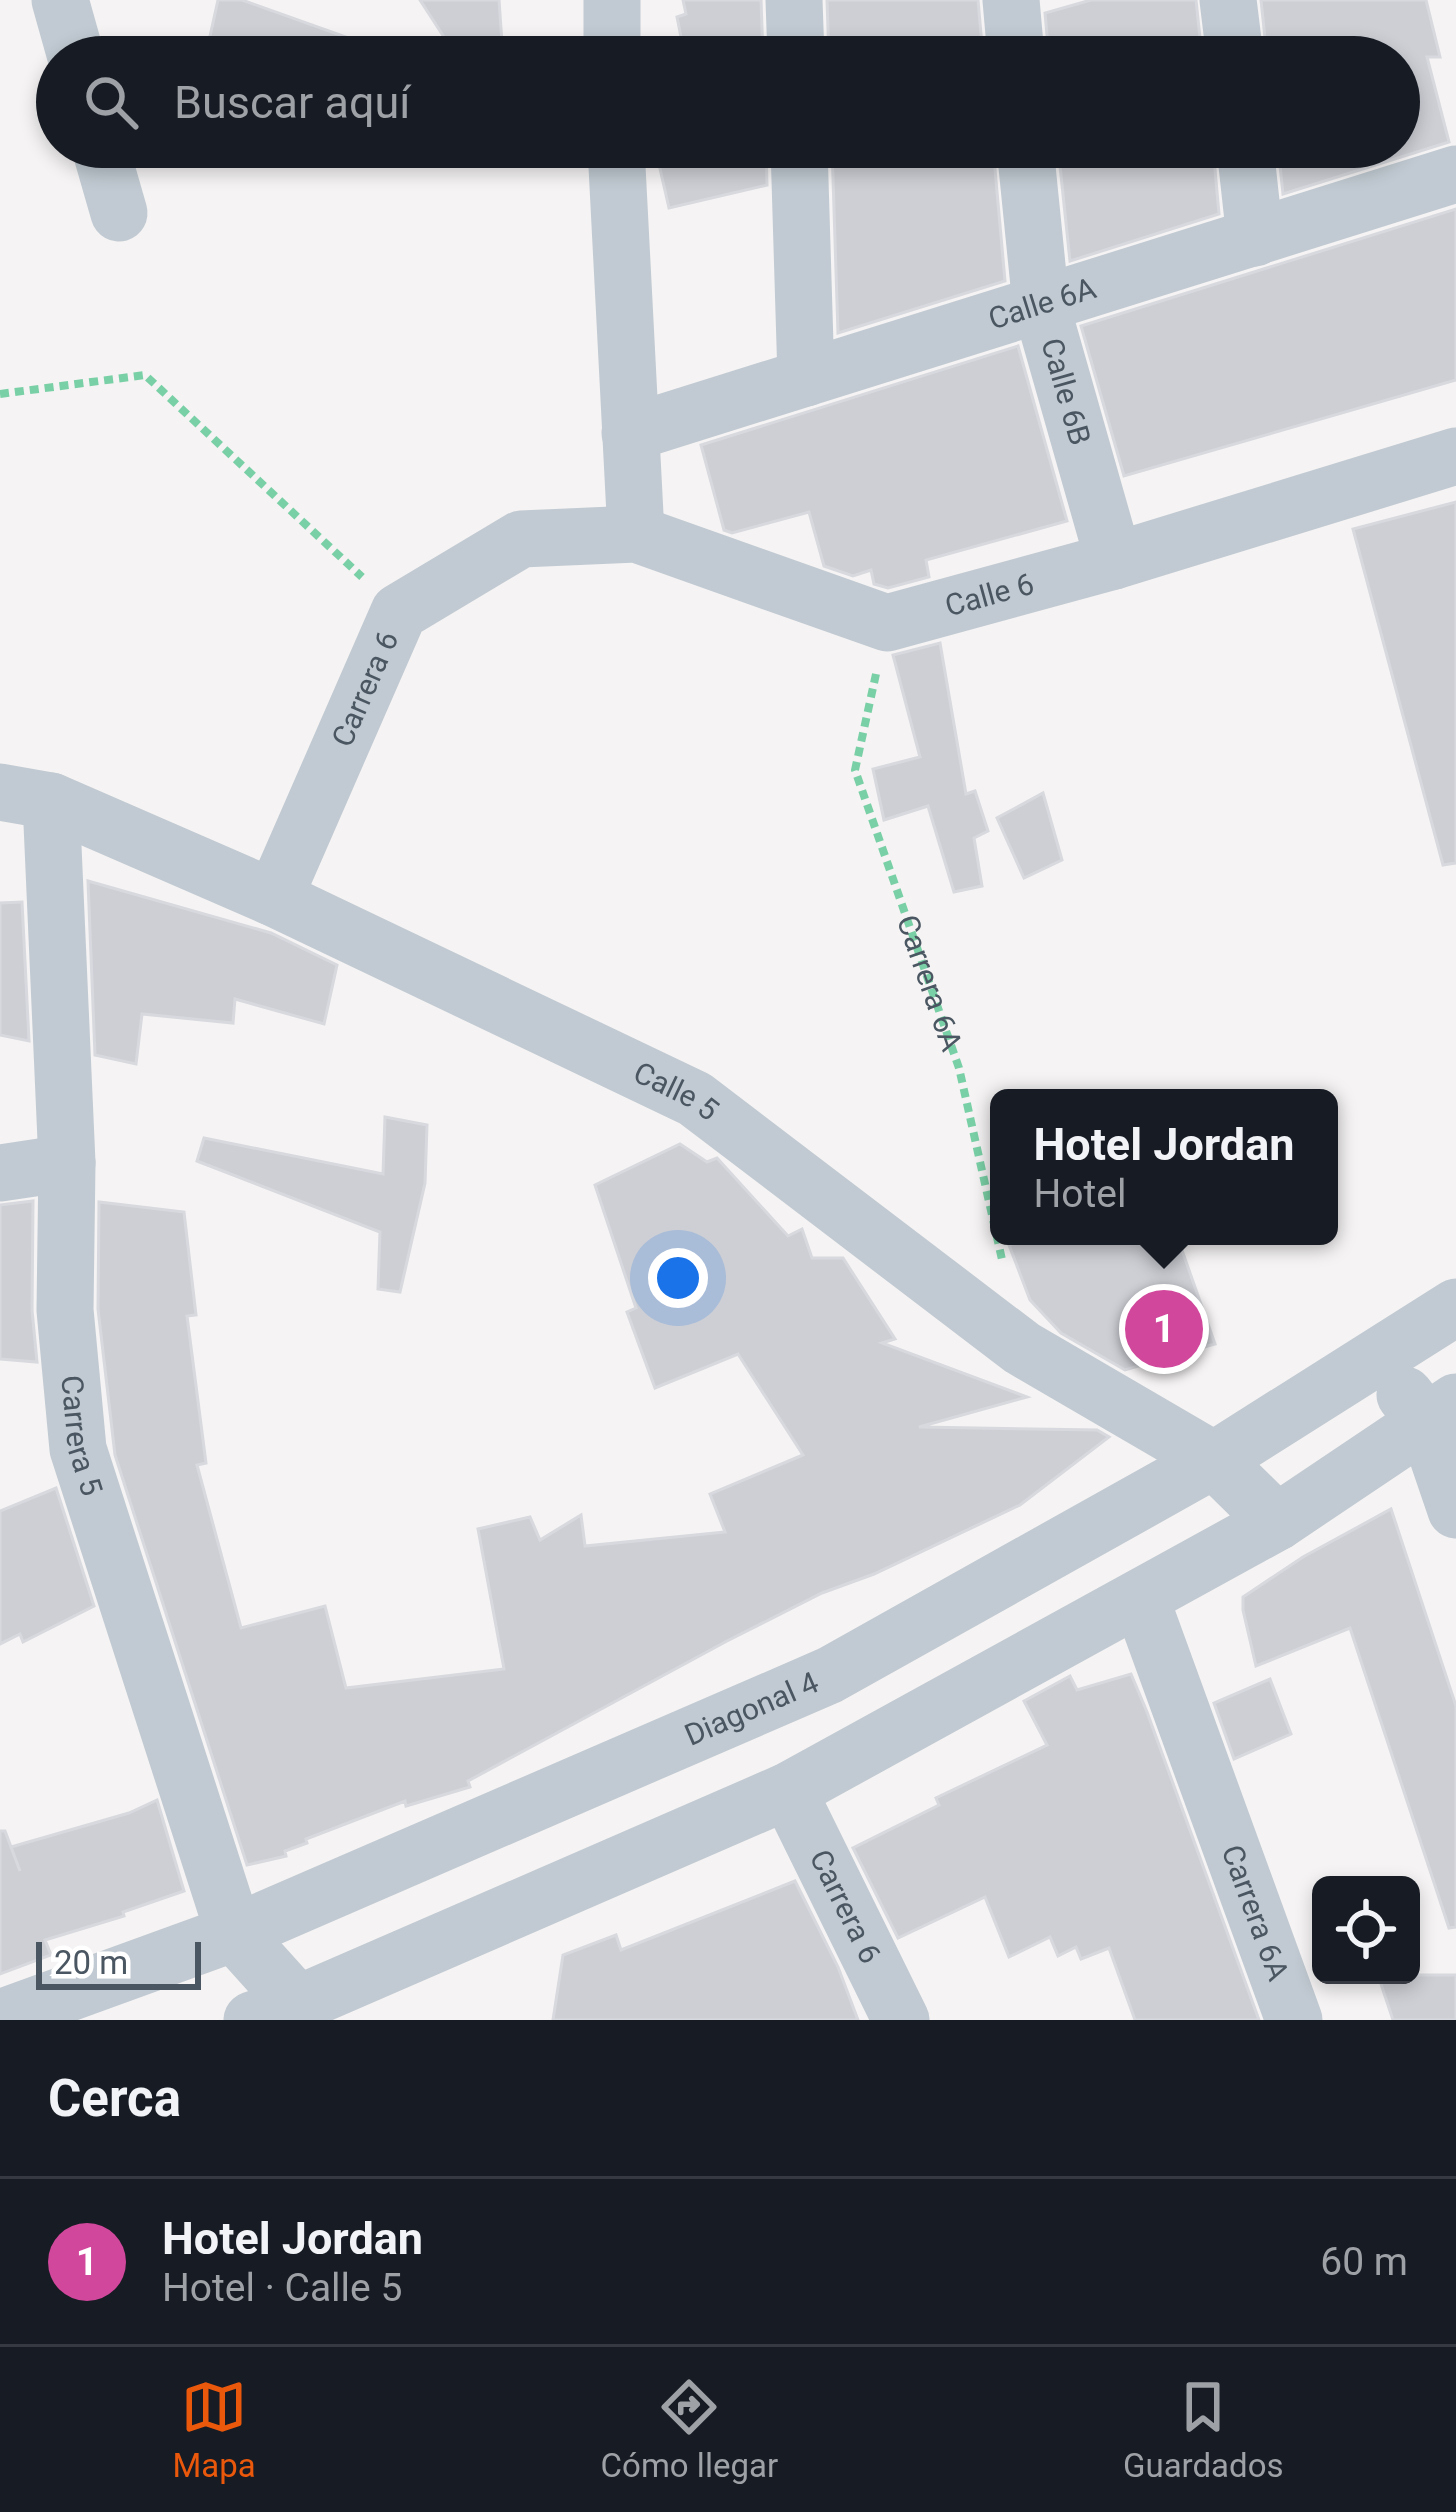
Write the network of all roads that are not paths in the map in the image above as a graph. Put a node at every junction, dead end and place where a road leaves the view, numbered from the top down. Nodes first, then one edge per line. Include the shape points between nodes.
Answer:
1 (60, 0) edge
2 (613, 0) edge
3 (794, 0) edge
4 (1011, 0) edge
5 (1228, 0) edge
6 (70, 36) edge
7 (612, 36) edge
8 (795, 36) edge
9 (1014, 36) edge
10 (1232, 36) edge
11 (106, 168) edge
12 (617, 168) edge
13 (800, 168) edge
14 (1027, 168) edge
15 (1247, 168) edge
16 (1456, 174) edge
17 (118, 213) dead end
18 (1255, 238) junction
19 (1041, 304) junction
20 (806, 378) junction
21 (630, 433) junction
22 (1456, 456) edge
23 (636, 534) junction
24 (1114, 561) junction
25 (26, 796) edge
26 (274, 898) junction
27 (67, 1162) junction
28 (0, 1173) edge
29 (1456, 1307) edge
30 (1376, 1359) junction
31 (1441, 1412) edge
32 (1214, 1460) junction
33 (1456, 1510) edge
34 (1277, 1522) junction
35 (1141, 1600) junction
36 (788, 1791) junction
37 (235, 1933) junction
38 (282, 2015) edge
39 (0, 2018) edge
40 (901, 2020) edge
41 (1294, 2020) edge

1 - 6 street
2 - 7 street
3 - 8 street
4 - 9 street
5 - 10 street
11 - 17 street
12 - 21 street
13 - 20 street
14 - 19 street, Calle 6B
15 - 18 street
16 - 18 street, Calle 6A
18 - 19 street, Calle 6A
19 - 20 street, Calle 6A
19 - 24 street, Calle 6B
20 - 21 street, Calle 6A
21 - 23 street
22 - 24 street, Calle 6
23 - 24 street, Calle 6 via 887,622
23 - 26 street, Carrera 6 via 521,539 399,612
25 - 26 street, Calle 5
25 - 27 street, Carrera 5
26 - 32 street, Calle 5 via 695,1099 1022,1348
27 - 28 street
27 - 37 street, Carrera 5 via 65,1310 78,1449
29 - 30 street, Diagonal 4
30 - 31 street
30 - 32 street, Diagonal 4
31 - 33 street
31 - 34 street
32 - 34 street, Calle 5
32 - 37 street, Diagonal 4 via 830,1675
34 - 35 street
35 - 36 street
35 - 41 street, Carrera 6A
36 - 38 street
36 - 40 street, Carrera 6
37 - 38 street, Carrera 5
37 - 39 street, Diagonal 4

